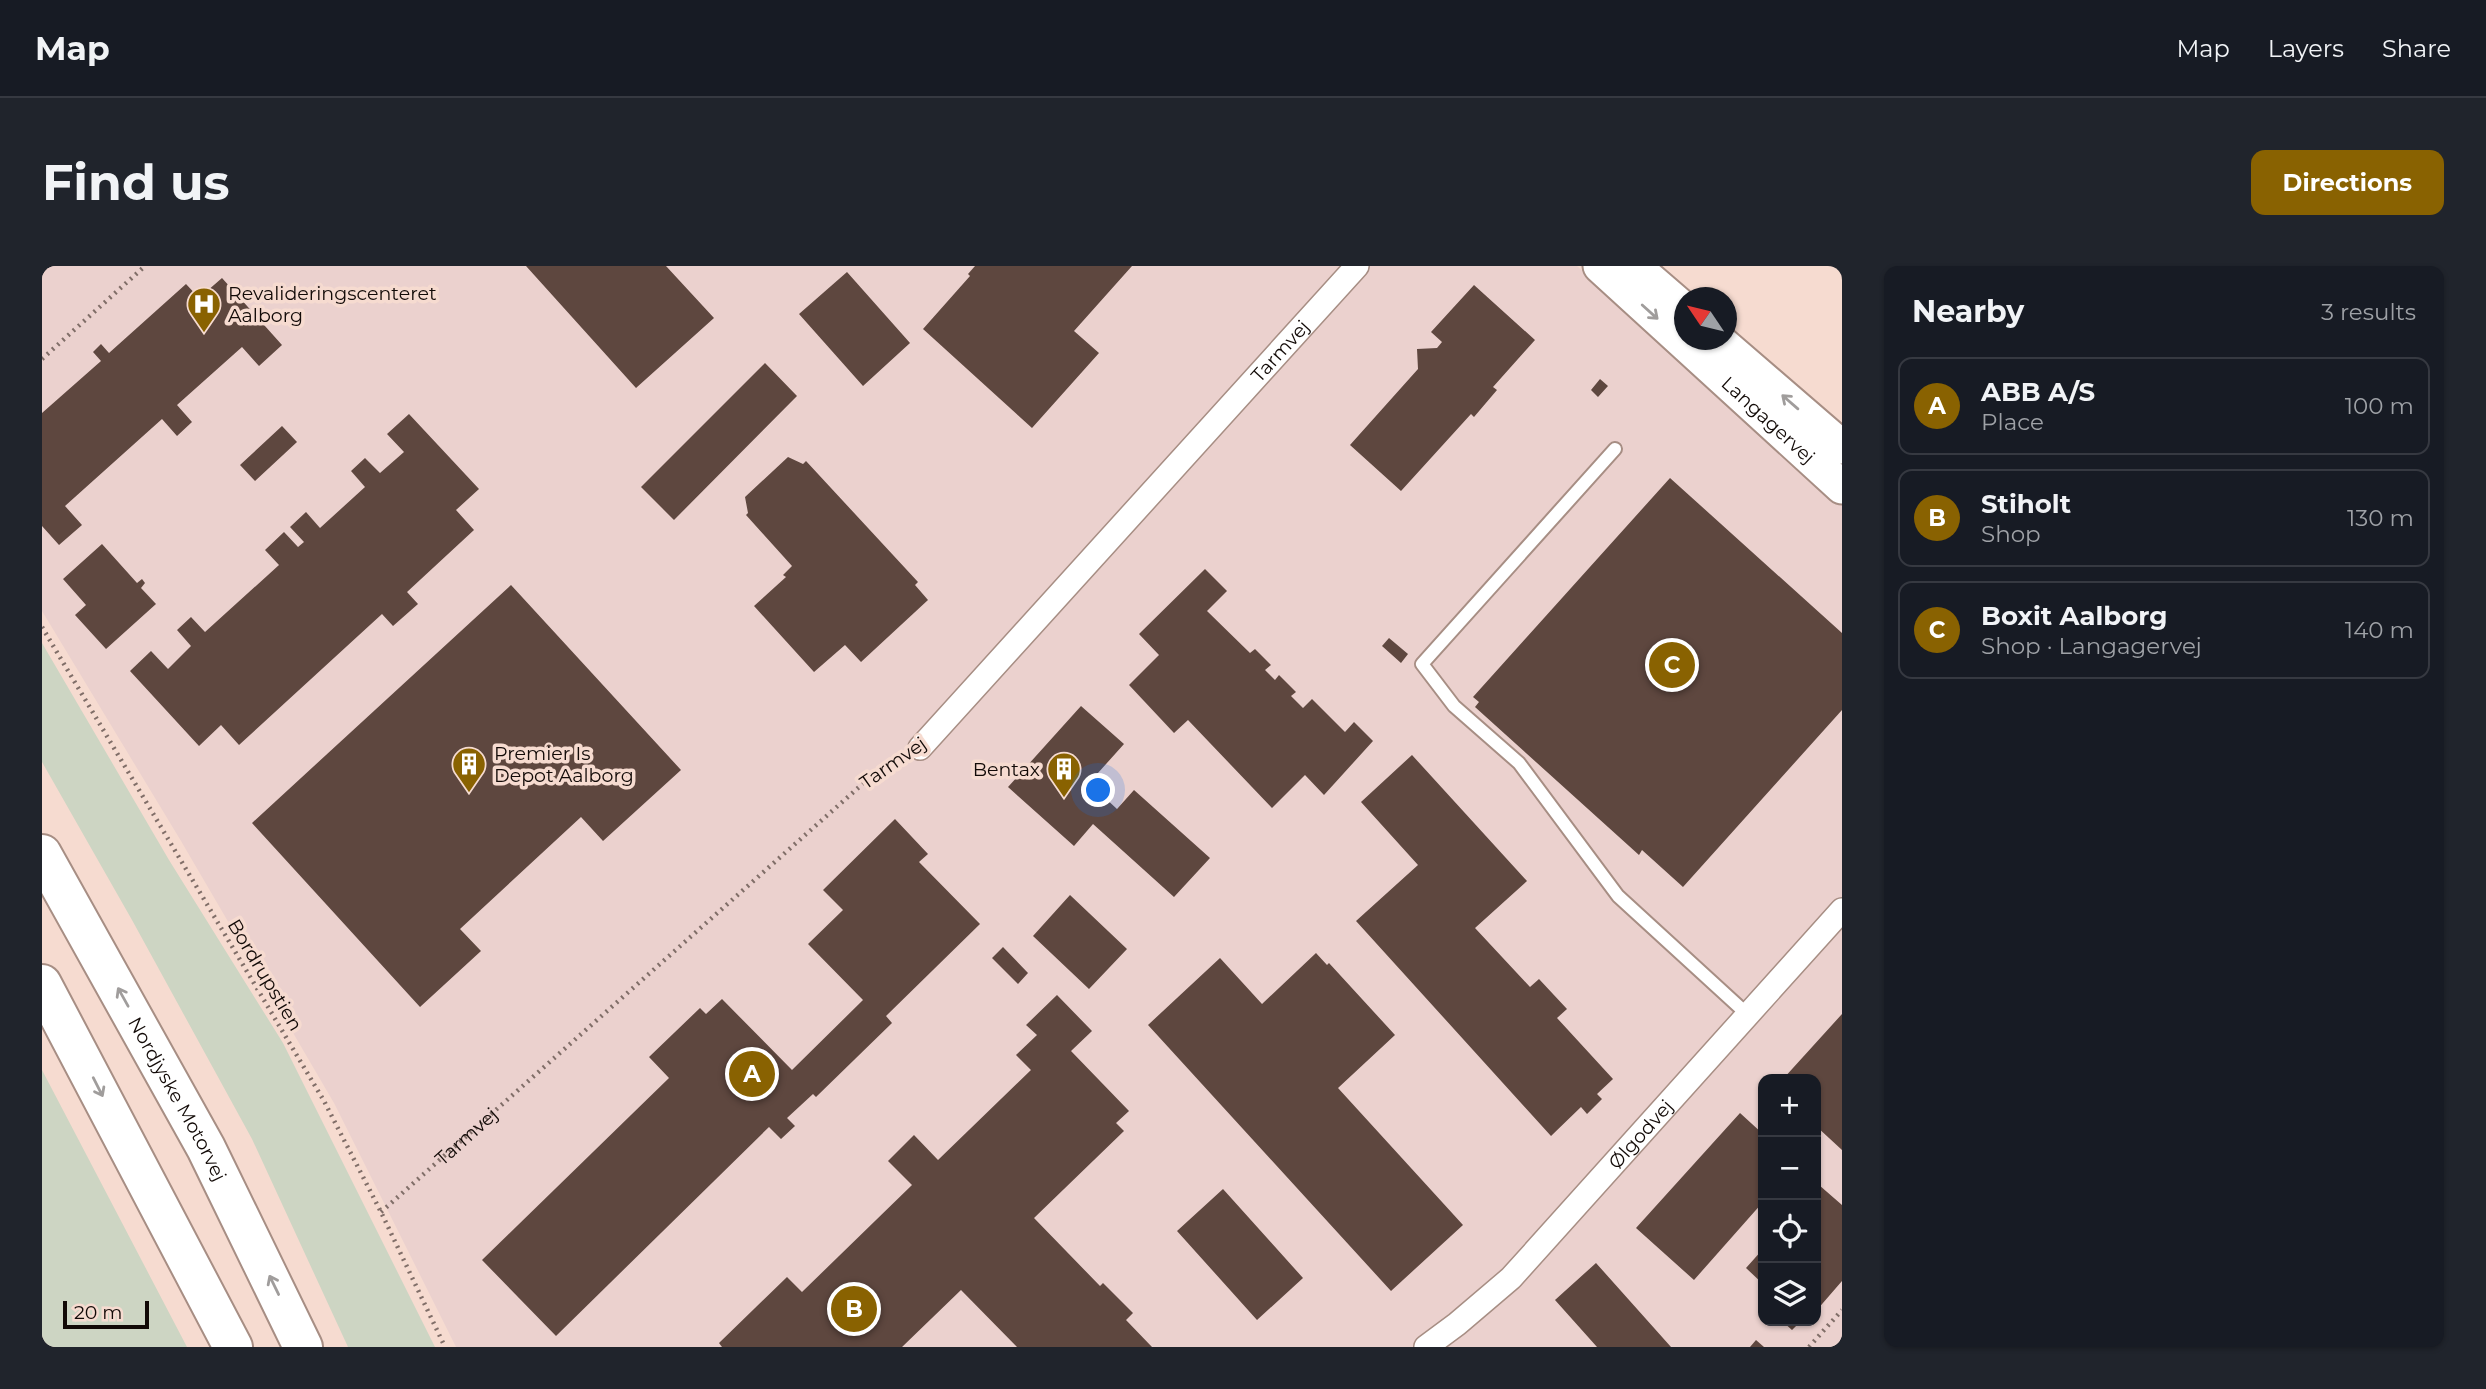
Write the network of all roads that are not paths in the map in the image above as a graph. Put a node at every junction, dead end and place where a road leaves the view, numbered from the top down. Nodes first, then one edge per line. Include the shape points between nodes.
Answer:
1 (1357, 266) edge
2 (1600, 266) edge
3 (1634, 266) edge
4 (1674, 301) edge
5 (1730, 350) edge
6 (1842, 447) edge
7 (1615, 449) dead end
8 (1842, 487) edge
9 (920, 748) road end
10 (42, 854) edge
11 (1842, 910) edge
12 (42, 984) edge
13 (1748, 1015) junction
14 (233, 1347) edge
15 (303, 1347) edge
16 (1426, 1347) edge

1 - 9 street, Tarmvej
2 -> 8 street, Langagervej
3 - 4 street
6 -> 5 street, Langagervej
7 - 13 lane via 1422,664 1454,706 1519,764 1618,897
15 -> 10 highway, Nordjyske Motorvej via 206,1148
11 - 13 street, Ølgodvej
12 -> 14 highway
13 - 16 street, Ølgodvej via 1511,1278

